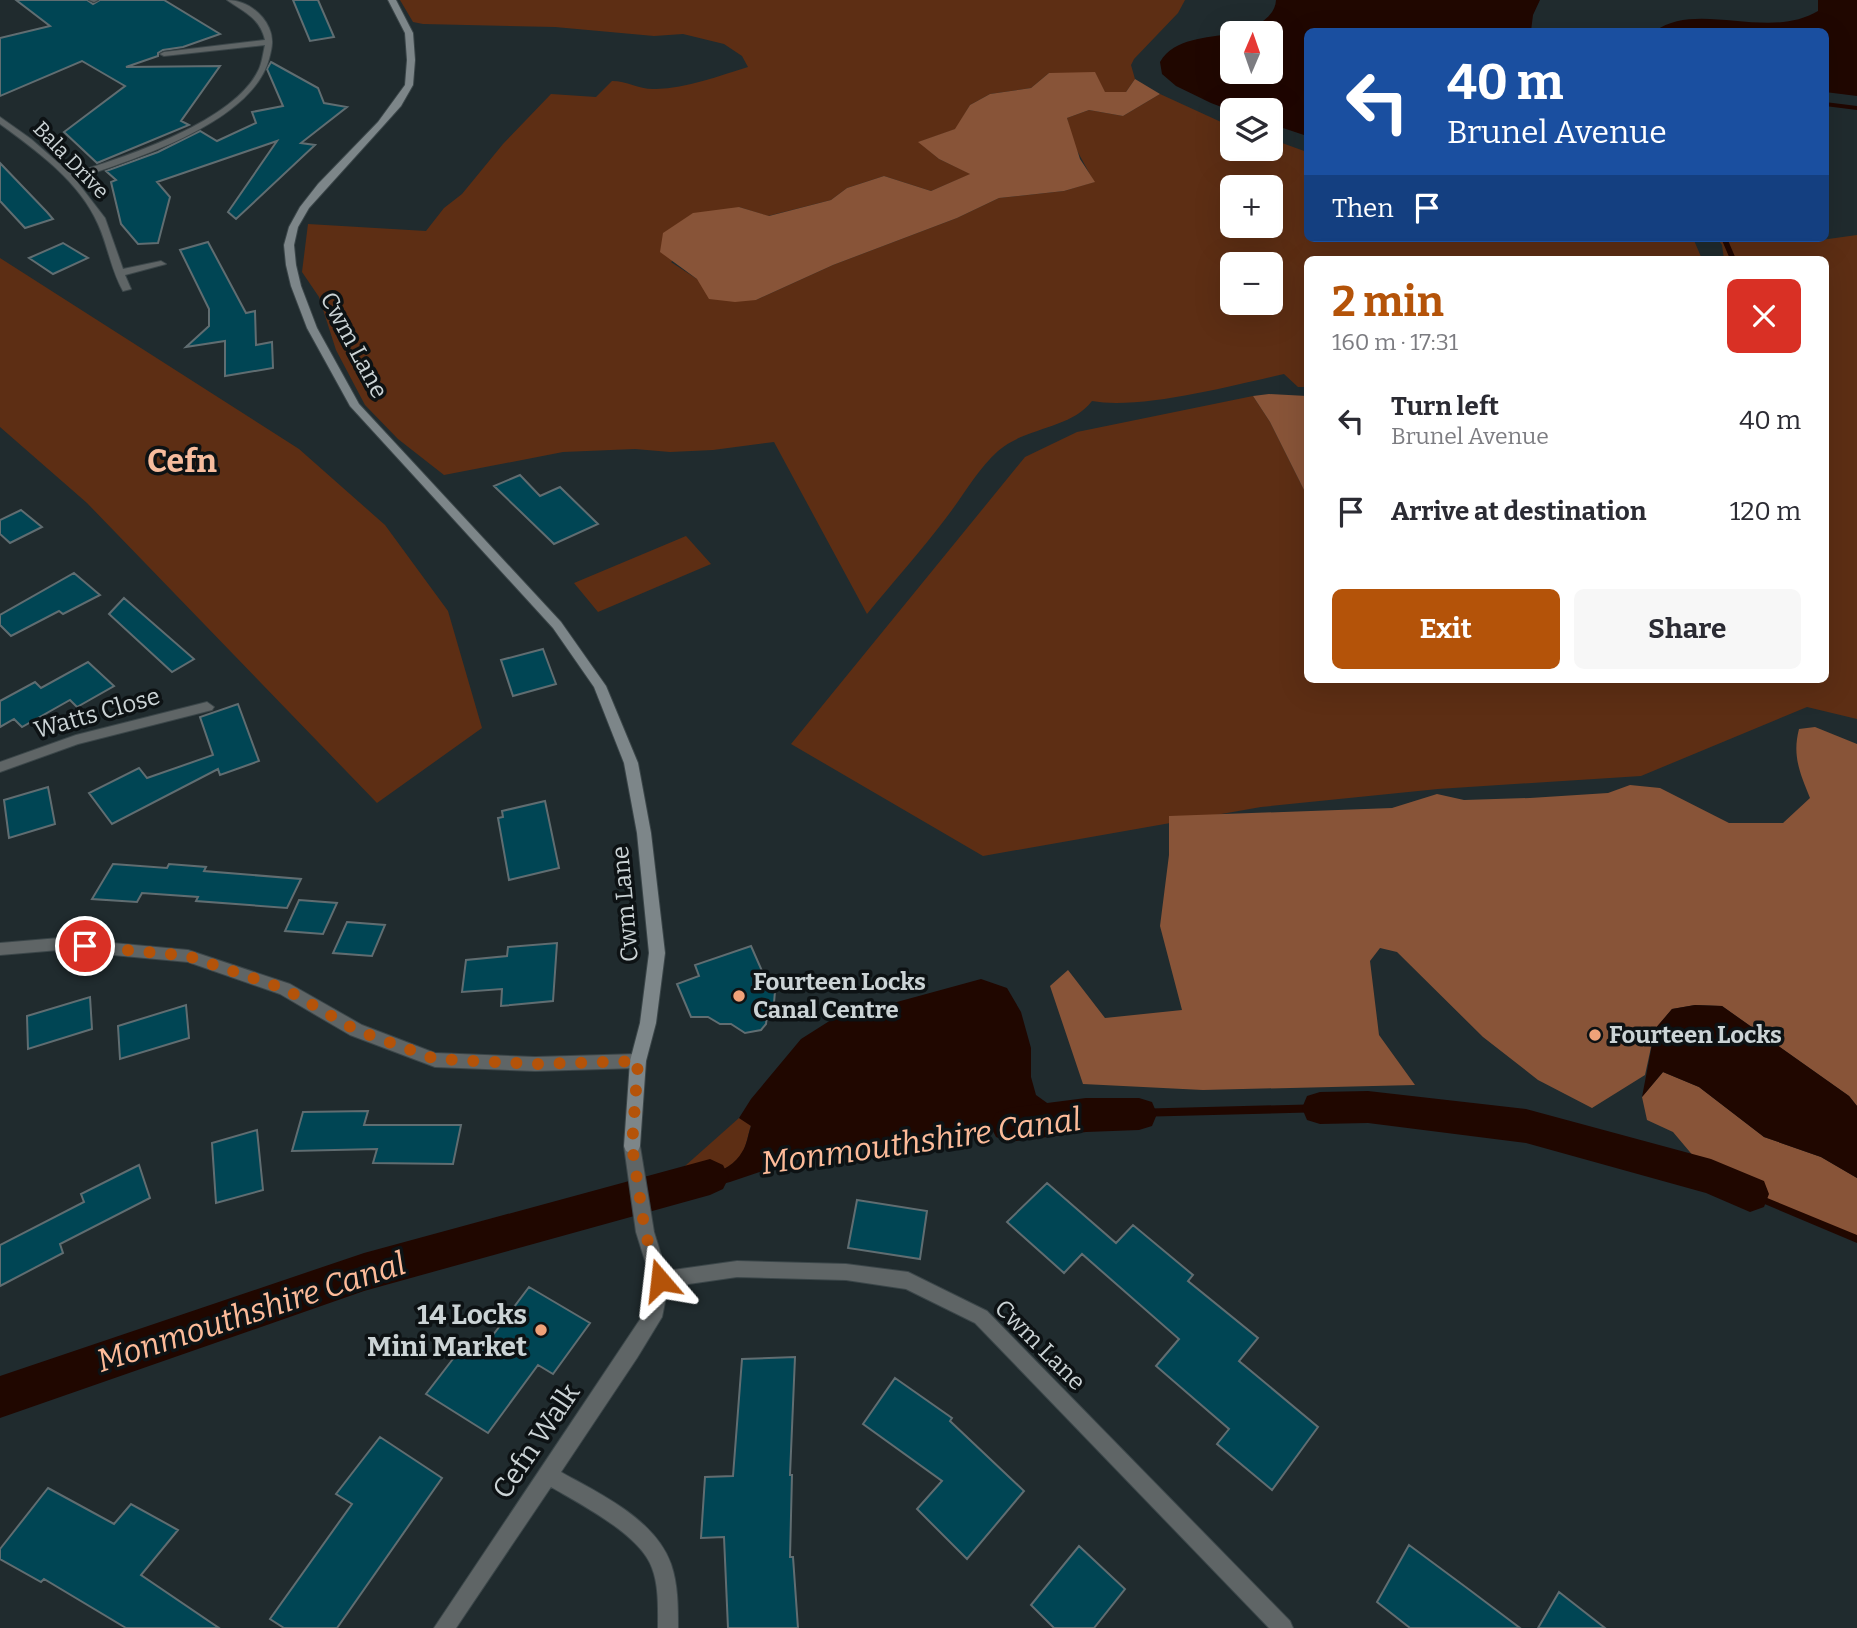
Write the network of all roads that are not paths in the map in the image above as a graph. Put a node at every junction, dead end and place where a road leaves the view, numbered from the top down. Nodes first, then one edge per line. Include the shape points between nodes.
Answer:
1 (231, 0) edge
2 (392, 0) edge
3 (269, 43) junction
4 (175, 53) junction
5 (164, 54) dead end
6 (167, 66) dead end
7 (0, 120) edge
8 (68, 178) junction
9 (161, 264) dead end
10 (119, 273) junction
11 (126, 289) dead end
12 (207, 707) dead end
13 (0, 767) edge
14 (0, 949) edge
15 (638, 1061) junction
16 (632, 1146) joint
17 (660, 1280) junction
18 (548, 1475) junction
19 (444, 1628) edge
20 (668, 1628) edge
21 (1283, 1628) edge

1 - 3 street via 259,17
2 - 15 street, Cwm Lane via 409,30 410,83 387,118 303,210 289,242 292,272 332,366 355,406 557,625 600,686 631,763 657,953
3 - 4 street
3 - 8 street via 267,62 257,77 218,115 167,143
4 - 5 street
4 - 6 street
7 - 8 street, Bala Drive
8 - 10 street, Bala Drive via 101,220
9 - 10 street
10 - 11 street, Bala Drive
12 - 13 street, Watts Close via 76,740
14 - 15 street via 59,944 188,956 285,989 356,1030 435,1059 535,1064
15 - 16 street, Cwm Lane
16 - 17 street, Cwm Lane via 643,1222
17 - 18 street, Cefn Walk via 656,1311
17 - 21 street, Cwm Lane via 737,1269 846,1272 908,1280 981,1317
18 - 19 street, Cefn Walk
18 - 20 street via 639,1534 659,1559

